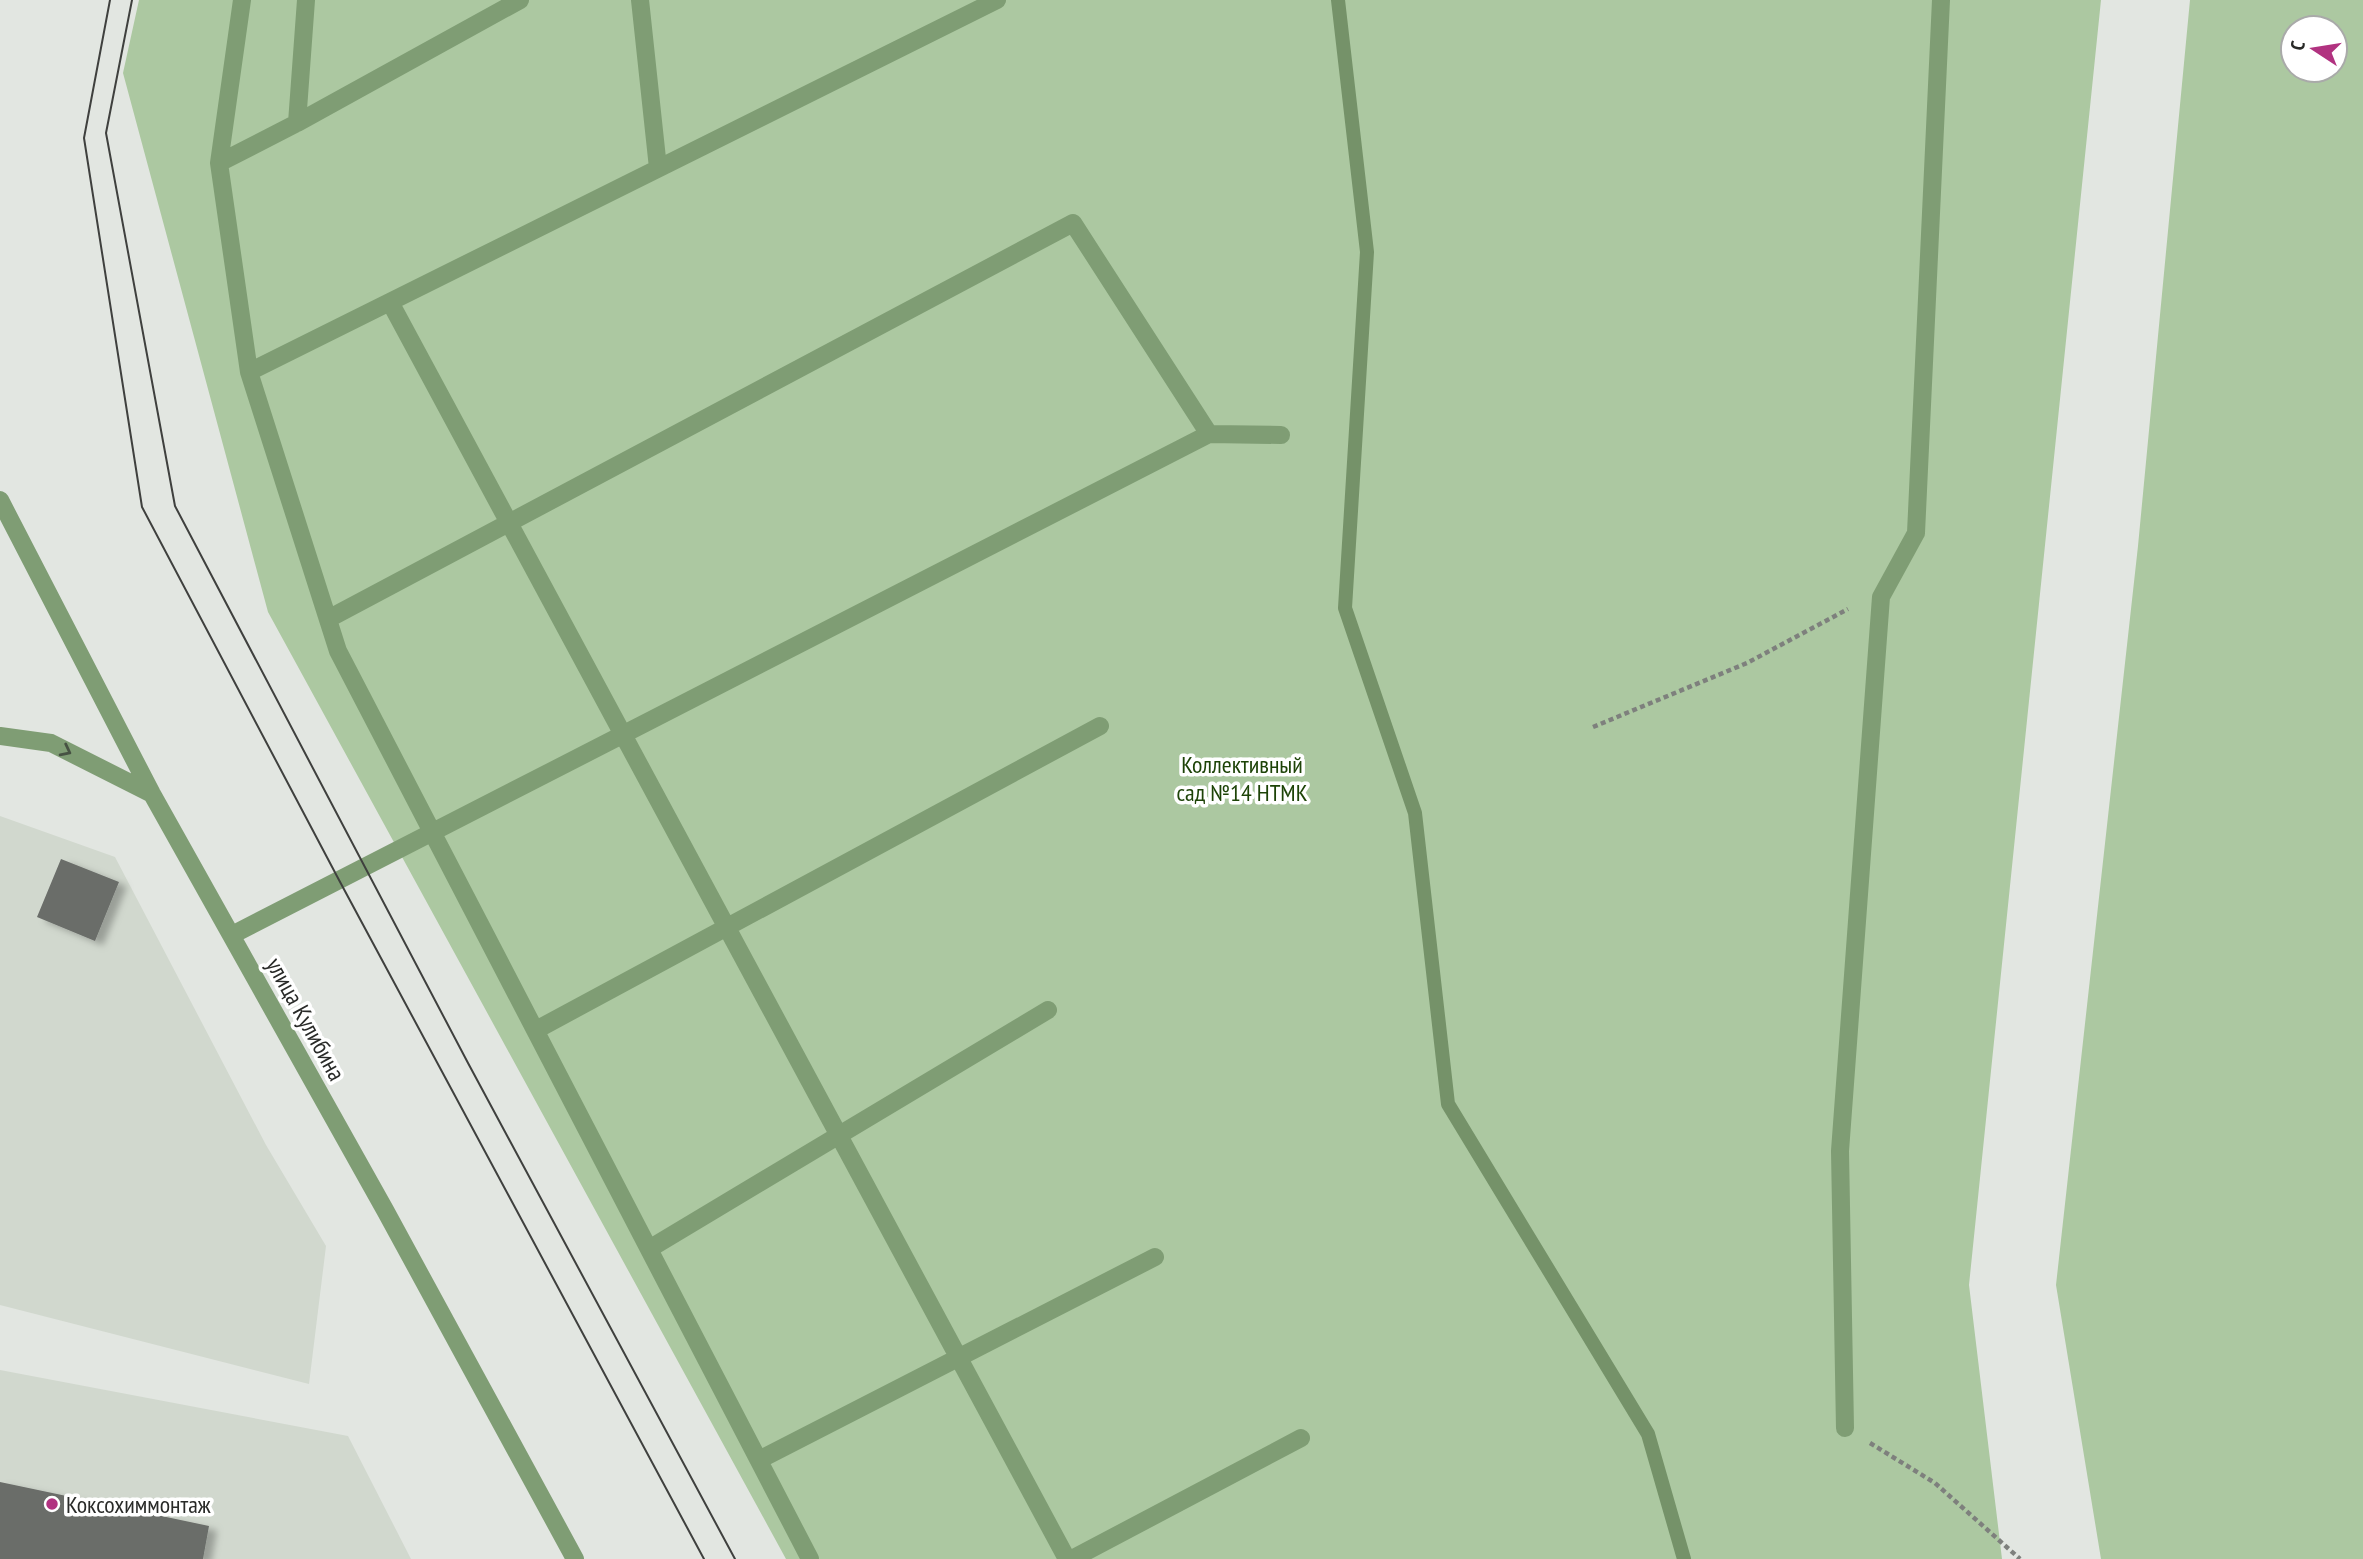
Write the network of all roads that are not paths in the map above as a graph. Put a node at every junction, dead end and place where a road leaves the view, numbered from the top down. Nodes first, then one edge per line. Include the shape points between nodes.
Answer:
1 (242, 0) edge
2 (306, 0) edge
3 (520, 0) edge
4 (640, 0) edge
5 (997, 0) edge
6 (1941, 0) edge
7 (297, 123) junction
8 (219, 163) junction
9 (658, 168) junction
10 (390, 302) junction
11 (249, 372) junction
12 (1209, 433) junction
13 (1281, 435) dead end
14 (0, 500) edge
15 (509, 523) junction
16 (328, 620) junction
17 (1100, 726) dead end
18 (624, 735) junction
19 (0, 736) edge
20 (152, 794) junction
21 (433, 832) junction
22 (727, 928) junction
23 (232, 935) junction
24 (1048, 1010) dead end
25 (536, 1030) junction
26 (839, 1135) junction
27 (649, 1249) junction
28 (1155, 1257) dead end
29 (958, 1358) junction
30 (1845, 1428) road end
31 (1301, 1438) dead end
32 (759, 1460) junction
33 (575, 1559) edge
34 (810, 1559) edge
35 (1067, 1559) edge
36 (1072, 1559) edge

1 - 8 street
2 - 7 street
3 - 7 street
4 - 9 street
5 - 9 street
6 - 30 street via 1916,533 1881,597 1840,1151
7 - 8 street
8 - 11 street
9 - 10 street
10 - 11 street
10 - 15 street
11 - 16 street
12 - 13 street
12 - 15 street via 1073,223
12 - 18 street
14 - 20 street, улица Кулибина
15 - 16 street
15 - 18 street
16 - 21 street via 338,651
17 - 22 street
18 - 21 street
18 - 22 street
19 -> 20 street via 51,743
20 - 23 street, улица Кулибина
21 - 23 street
21 - 25 street
22 - 25 street
22 - 26 street
23 - 33 street, улица Кулибина
24 - 26 street
25 - 27 street
26 - 27 street
26 - 29 street
27 - 32 street
28 - 29 street
29 - 32 street
29 - 35 street
31 - 36 street
32 - 34 street

